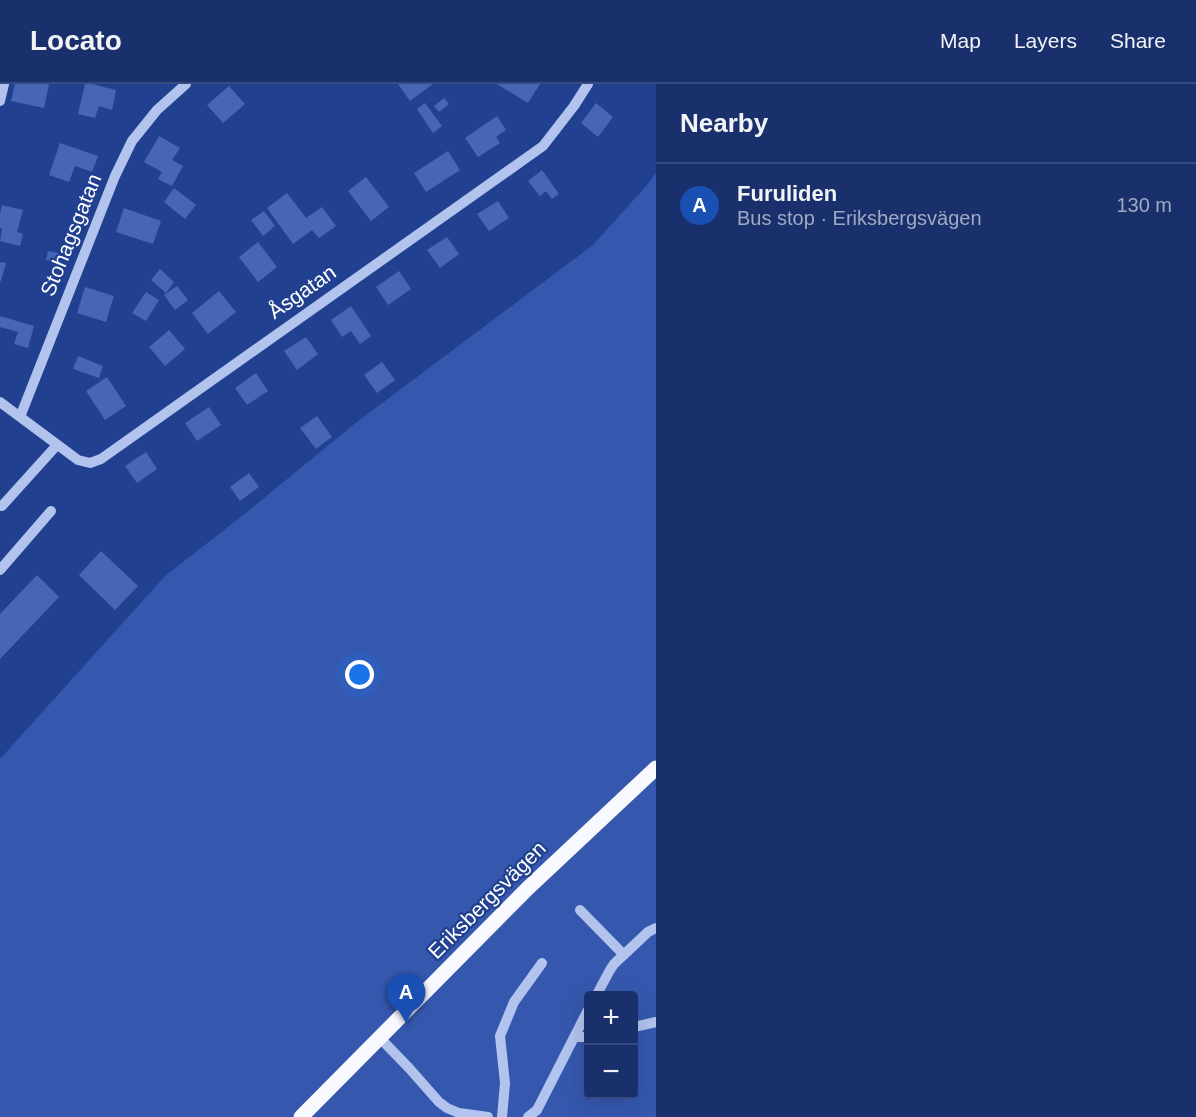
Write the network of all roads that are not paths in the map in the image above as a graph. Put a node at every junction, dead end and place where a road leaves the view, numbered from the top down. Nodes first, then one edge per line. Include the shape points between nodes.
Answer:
1 (4, 84) edge
2 (186, 84) edge
3 (588, 84) edge
4 (0, 101) edge
5 (0, 402) edge
6 (20, 417) junction
7 (57, 445) junction
8 (0, 506) edge
9 (51, 511) dead end
10 (0, 570) edge
11 (656, 768) edge
12 (580, 910) dead end
13 (656, 928) edge
14 (624, 955) junction
15 (542, 963) dead end
16 (599, 991) edge
17 (584, 1018) edge
18 (656, 1022) edge
19 (638, 1026) edge
20 (379, 1037) junction
21 (574, 1037) junction
22 (584, 1037) edge
23 (447, 1113) edge
24 (531, 1116) edge
25 (301, 1117) edge
26 (488, 1117) edge
27 (502, 1117) edge

1 - 4 street
2 - 6 street, Stohagsgatan via 157,110 132,141
3 - 7 street, Åsgatan via 543,146 100,459 90,464
5 - 6 street, Åsgatan
6 - 7 street, Åsgatan
7 - 8 street
9 - 10 street
11 - 20 main road, Eriksbergsvägen via 528,888
12 - 14 street
13 - 14 street
14 - 16 street
15 - 27 street via 514,1002 500,1036 505,1083
17 - 21 street
18 - 19 street
20 - 23 street
20 - 25 main road, Eriksbergsvägen
21 - 22 street
21 - 24 street
23 - 26 street

